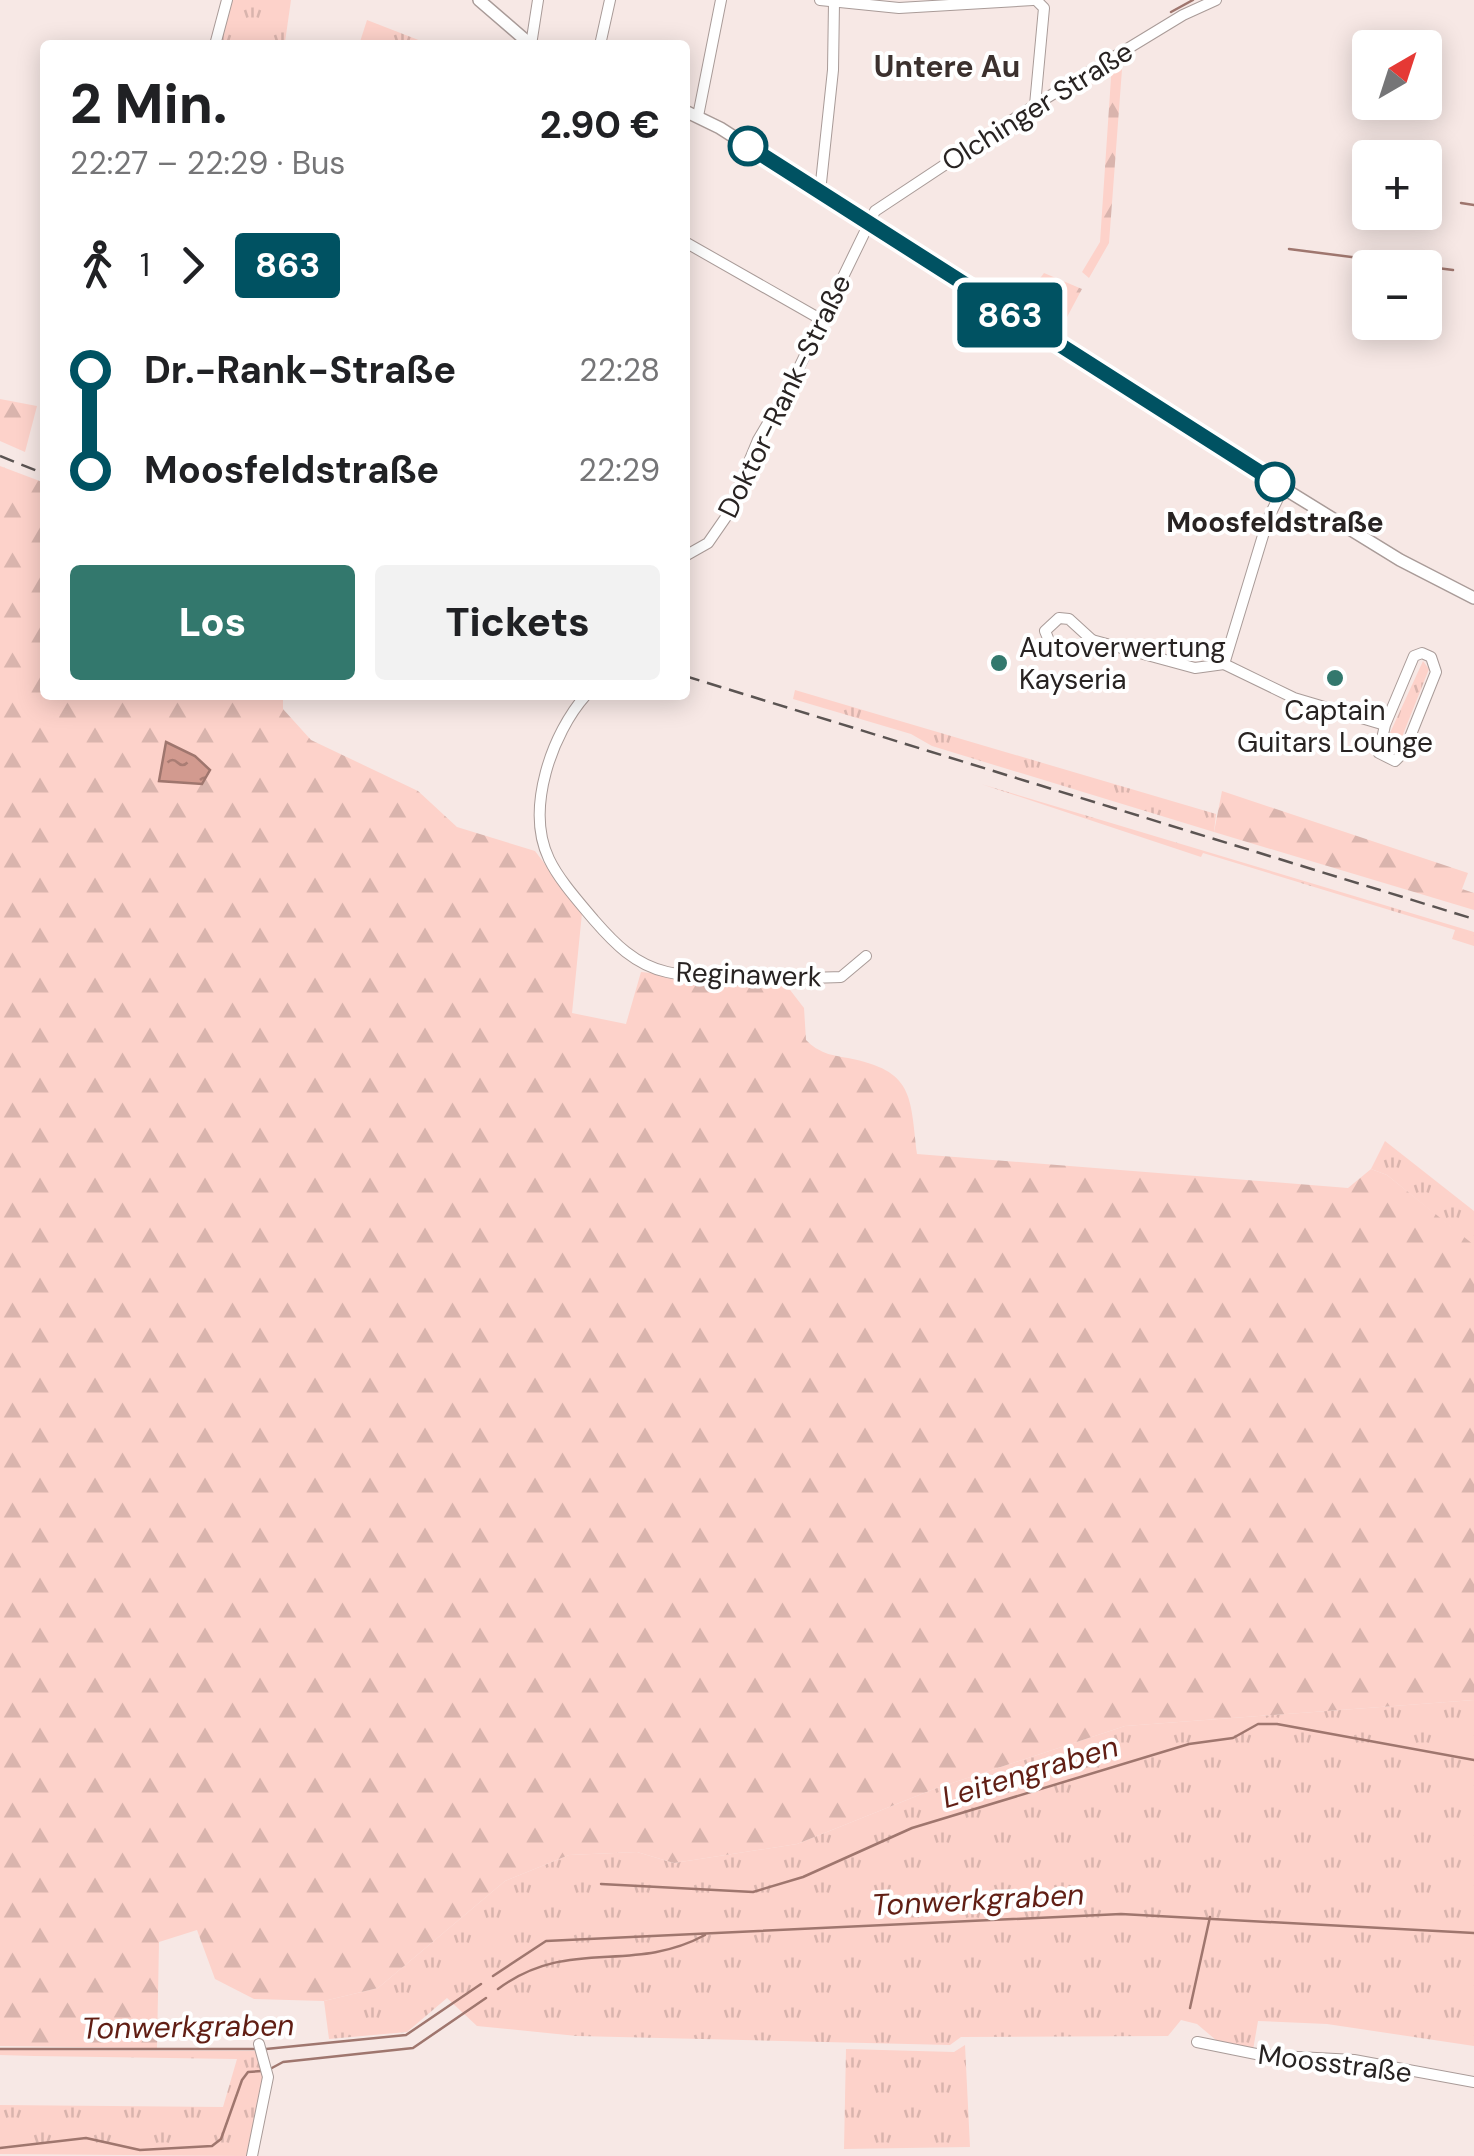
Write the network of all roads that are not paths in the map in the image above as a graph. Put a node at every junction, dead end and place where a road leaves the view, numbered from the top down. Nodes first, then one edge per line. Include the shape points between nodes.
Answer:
1 (227, 0) edge
2 (478, 0) edge
3 (538, 0) edge
4 (610, 0) edge
5 (721, 0) edge
6 (820, 0) edge
7 (1034, 0) edge
8 (1216, 0) edge
9 (834, 2) edge
10 (216, 40) edge
11 (525, 40) edge
12 (532, 40) edge
13 (601, 40) edge
14 (1035, 105) junction
15 (690, 113) edge
16 (698, 116) junction
17 (820, 192) junction
18 (866, 222) junction
19 (690, 245) edge
20 (822, 320) junction
21 (1283, 488) junction
22 (690, 553) edge
23 (1474, 598) edge
24 (1092, 640) dead end
25 (1224, 664) junction
26 (583, 700) edge
27 (1384, 725) junction
28 (866, 956) dead end
29 (1196, 2042) dead end
30 (261, 2051) dead end
31 (1474, 2082) edge
32 (252, 2156) edge

1 - 10 street
2 - 11 street
3 - 12 street
4 - 13 street
5 - 16 street
6 - 9 street
7 - 9 street via 898,8
7 - 14 street via 1044,8
8 - 14 street, Olchinger Straße
9 - 17 street
14 - 18 street, Olchinger Straße
15 - 16 street
16 - 17 street
17 - 18 street
18 - 20 street, Doktor-Rank-Straße
18 - 21 street
19 - 20 street
20 - 22 street, Doktor-Rank-Straße via 726,517 708,543
21 - 23 street
21 - 25 street
24 - 25 street via 1195,668
25 - 27 street via 1294,698
26 - 28 street, Reginawerk via 556,744 542,834 548,858 615,944 665,972 716,977 841,978
27 - 27 street via 1379,753 1395,761 1436,672 1432,657 1414,656
29 - 31 street, Moosstraße
30 - 32 street via 268,2077

